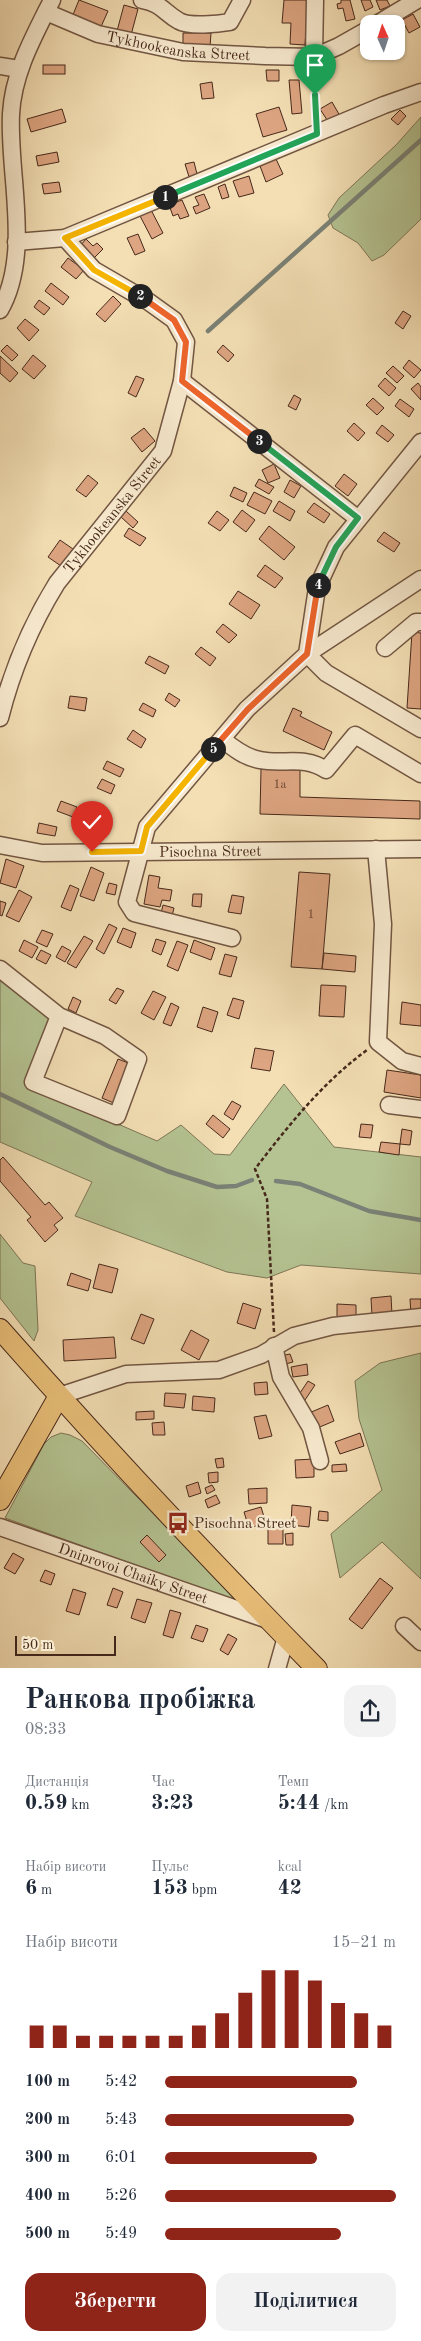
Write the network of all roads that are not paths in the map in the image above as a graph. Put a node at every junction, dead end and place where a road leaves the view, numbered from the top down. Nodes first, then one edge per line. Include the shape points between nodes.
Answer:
1 (242, 0) edge
2 (315, 0) edge
3 (417, 0) edge
4 (152, 1) edge
5 (49, 6) edge
6 (392, 15) edge
7 (360, 34) edge
8 (314, 56) junction
9 (0, 66) edge
10 (19, 69) junction
11 (421, 92) edge
12 (65, 238) junction
13 (16, 242) junction
14 (0, 310) edge
15 (182, 381) junction
16 (421, 442) edge
17 (358, 518) junction
18 (421, 579) edge
19 (421, 622) edge
20 (384, 648) dead end
21 (307, 654) junction
22 (0, 718) edge
23 (421, 729) edge
24 (222, 739) junction
25 (421, 774) edge
26 (0, 845) edge
27 (376, 849) junction
28 (421, 850) edge
29 (141, 851) junction
30 (232, 938) dead end
31 (0, 970) edge
32 (59, 1016) junction
33 (421, 1066) edge
34 (388, 1105) dead end
35 (421, 1109) edge
36 (421, 1317) edge
37 (0, 1328) edge
38 (274, 1346) junction
39 (59, 1396) junction
40 (320, 1461) dead end
41 (0, 1500) edge
42 (0, 1527) edge
43 (268, 1620) junction
44 (404, 1626) dead end
45 (286, 1637) junction
46 (421, 1642) edge
47 (277, 1668) edge
48 (317, 1668) edge

1 - 4 street via 230,22 217,24 181,22
2 - 8 street
3 - 6 street
5 - 8 street, Tykhookeanska Street via 98,34 182,52
5 - 10 street
7 - 8 street, Tykhookeanska Street
9 - 10 street
10 - 13 street via 11,114
11 - 12 street
12 - 13 street
12 - 15 street, Tykhookeanska Street via 94,270 150,302 174,320 186,342
13 - 14 street via 9,291
15 - 17 street
15 - 22 street, Tykhookeanska Street via 163,451 57,583 44,604 20,654
16 - 17 street
17 - 21 street via 336,547 317,588
18 - 21 street
19 - 20 street via 416,622
21 - 23 street via 326,673
21 - 24 street via 248,709
24 - 25 street via 239,752 260,760 314,762 326,770 355,734
24 - 29 street via 147,827
26 - 29 street, Pisochna Street via 42,853
27 - 28 street, Pisochna Street
27 - 29 street, Pisochna Street
27 - 33 street via 383,924 378,1042 402,1061
29 - 30 street via 127,902 134,913
31 - 32 street
32 - 32 street via 105,1036 138,1059 117,1116 33,1082
34 - 35 street
36 - 38 street via 333,1326 294,1336
37 - 39 main road
38 - 39 street via 261,1355 220,1370 126,1374
38 - 40 street via 281,1377 311,1428
39 - 41 main road
39 - 43 main road
42 - 43 street, Dniprovoi Chaiky Street
43 - 45 main road
44 - 46 street
45 - 47 street
45 - 48 main road

